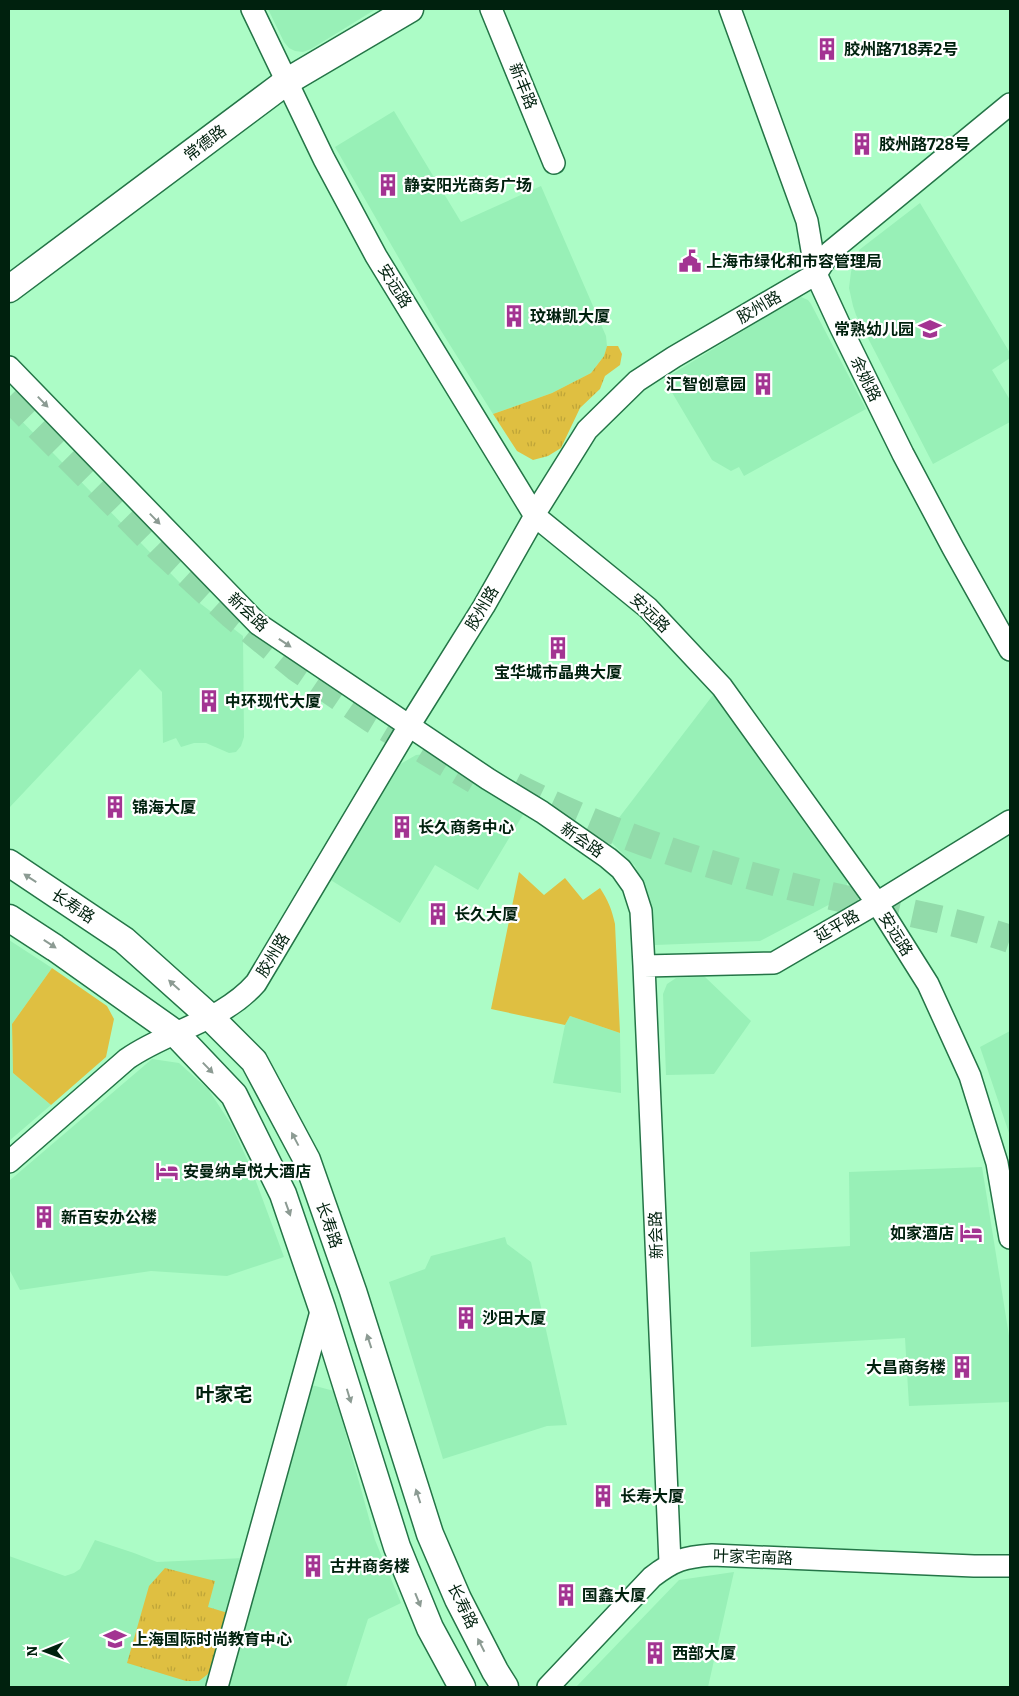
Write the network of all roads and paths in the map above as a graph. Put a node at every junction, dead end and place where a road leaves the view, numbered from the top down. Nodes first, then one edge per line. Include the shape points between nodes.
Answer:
1 (252, 9) edge
2 (410, 9) edge
3 (492, 9) edge
4 (730, 9) edge
5 (286, 82) junction
6 (1010, 104) edge
7 (554, 163) dead end
8 (816, 274) junction
9 (9, 289) edge
10 (9, 367) edge
11 (535, 516) junction
12 (1010, 650) edge
13 (409, 726) junction
14 (1010, 821) edge
15 (9, 864) edge
16 (877, 903) junction
17 (9, 918) edge
18 (644, 966) junction
19 (210, 1017) junction
20 (175, 1033) junction
21 (9, 1162) edge
22 (1010, 1238) edge
23 (322, 1308) junction
24 (670, 1563) junction
25 (1010, 1566) edge
26 (217, 1687) edge
27 (462, 1687) edge
28 (506, 1687) edge
29 (548, 1687) edge

1 - 5 street, 安远路
2 - 5 main road, 常德路
3 - 7 street, 新丰路
4 - 8 street, 余姚路 via 807,222
5 - 9 main road, 常德路
5 - 11 street, 安远路 via 376,256
6 - 8 street, 胶州路 via 830,252
8 - 11 street, 胶州路 via 637,381 586,430
8 - 12 street, 余姚路 via 903,454
10 -> 13 street, 新会路 via 258,624
11 - 13 street, 胶州路 via 484,606
11 - 16 street, 安远路 via 648,608 722,687
13 - 18 street, 新会路 via 542,812 621,869 633,886 641,911
13 - 19 street, 胶州路 via 256,983 238,1001
14 - 16 street, 延平路
19 -> 15 main road, 长寿路 via 124,940
16 - 18 street, 延平路 via 774,963
16 - 22 street, 安远路 via 928,984 970,1076 997,1163
17 -> 20 main road, 长寿路
18 - 24 street, 新会路
19 - 20 street, 胶州路
28 -> 19 main road, 长寿路 via 458,1599 430,1534 353,1292 306,1160 254,1061
20 - 21 street, 胶州路 via 127,1059
20 -> 23 main road, 长寿路 via 234,1095 283,1194
23 - 26 street
23 -> 27 main road, 长寿路 via 397,1548 430,1628
24 - 25 street, 叶家宅南路 via 691,1556 712,1555
24 - 29 street, 叶家宅南路 via 652,1577

